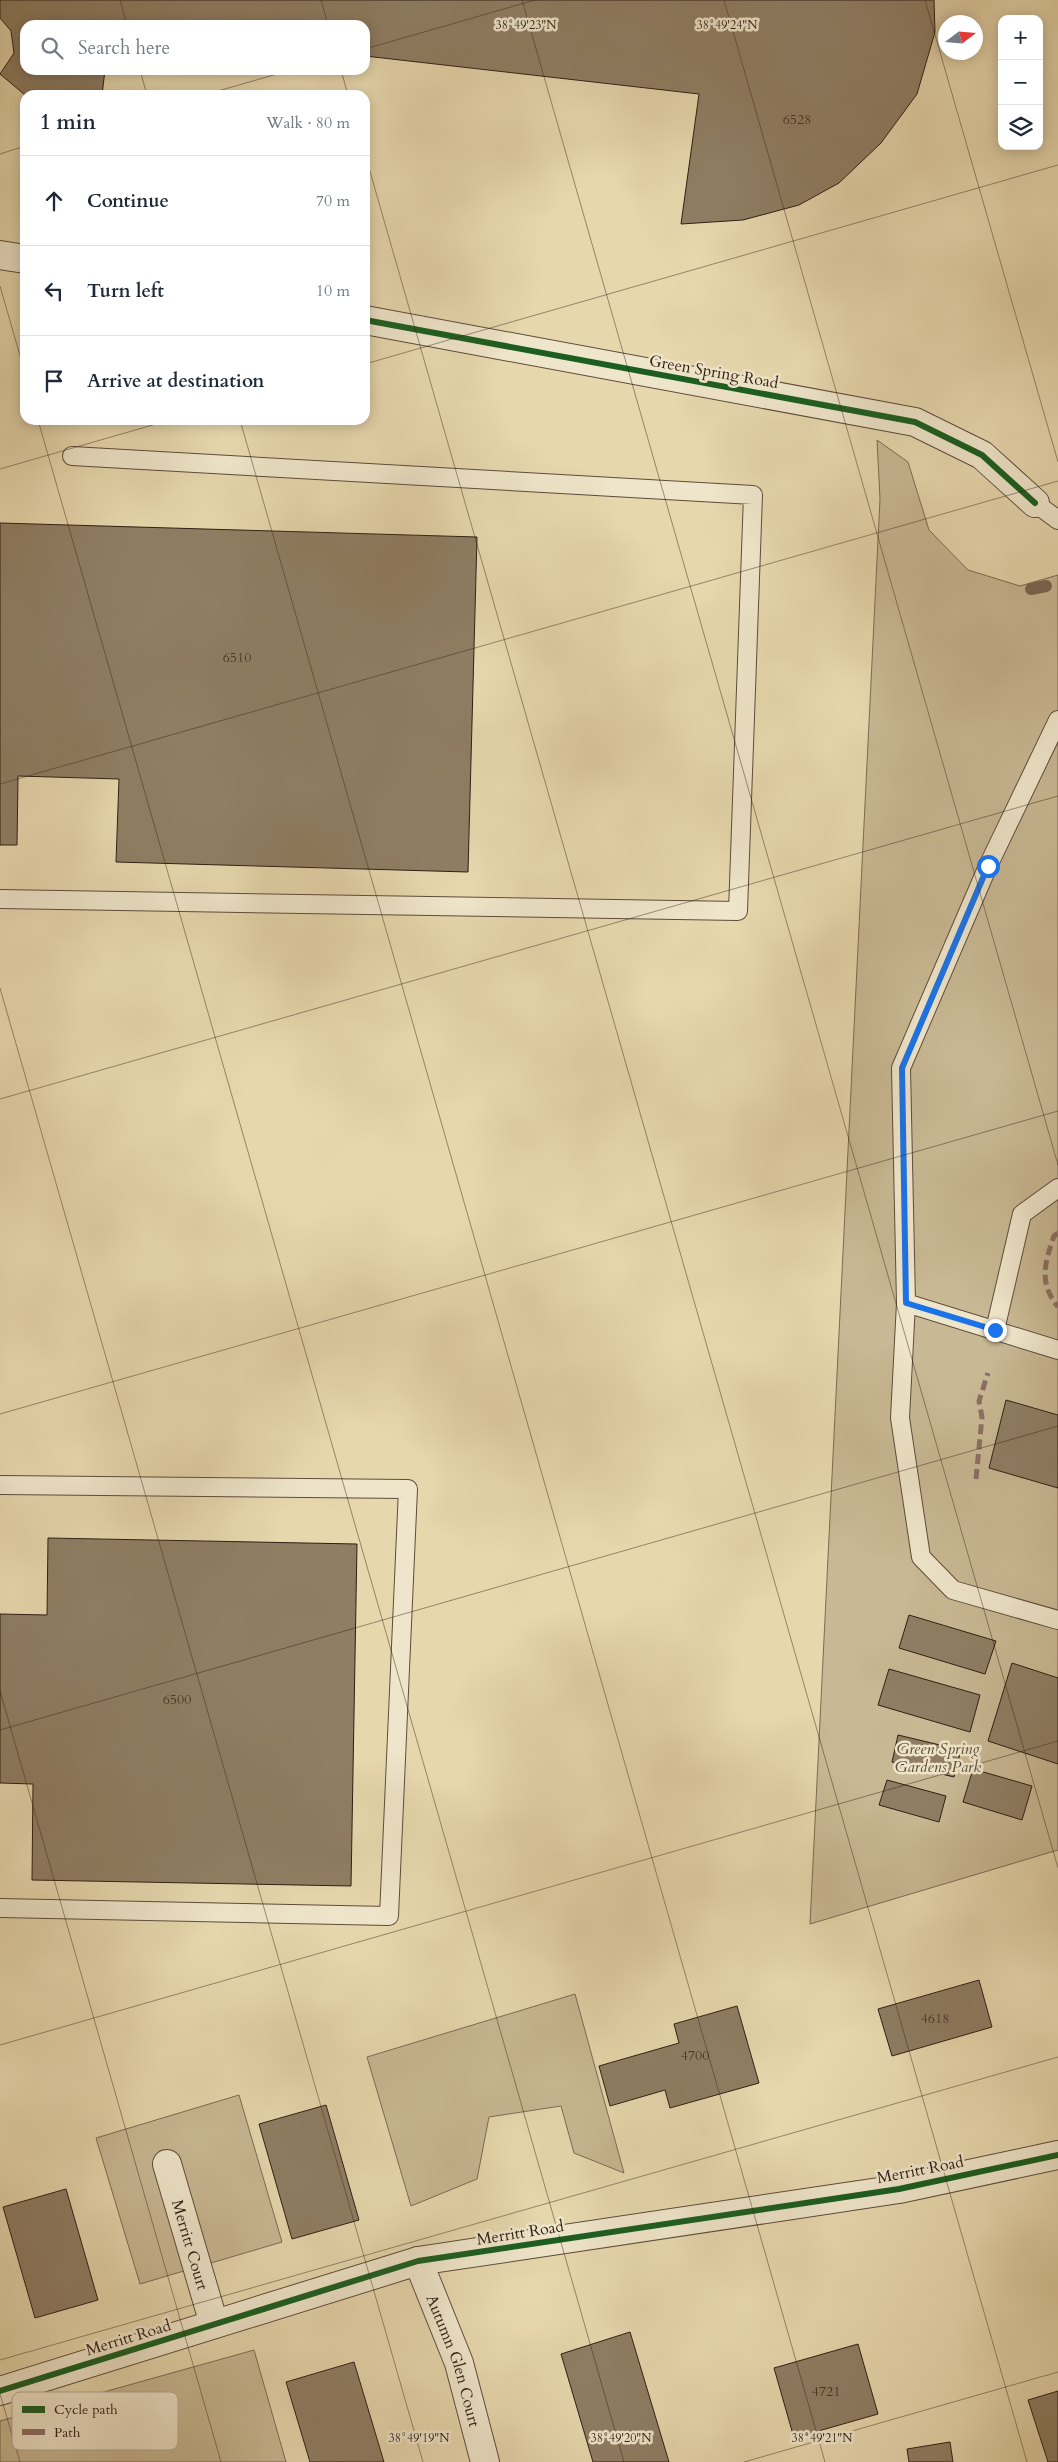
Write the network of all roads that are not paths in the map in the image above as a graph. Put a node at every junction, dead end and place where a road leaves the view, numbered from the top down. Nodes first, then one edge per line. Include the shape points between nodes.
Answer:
1 (0, 255) edge
2 (20, 258) edge
3 (370, 321) edge
4 (72, 456) dead end
5 (1035, 503) joint
6 (1058, 520) edge
7 (1058, 720) edge
8 (0, 899) edge
9 (1058, 1188) edge
10 (906, 1303) junction
11 (995, 1330) junction
12 (1058, 1350) edge
13 (0, 1485) edge
14 (1058, 1620) edge
15 (0, 1908) edge
16 (1058, 2155) edge
17 (167, 2164) dead end
18 (418, 2261) junction
19 (214, 2324) junction
20 (0, 2391) edge
21 (485, 2462) edge

1 - 2 street
3 - 5 street, Green Spring Road via 915,422 982,455
4 - 8 lane via 753,495 738,911
5 - 6 lane
7 - 10 lane via 988,866 902,1068
9 - 11 lane via 1022,1214
10 - 11 lane
10 - 14 lane via 900,1418 922,1557 953,1590
11 - 12 lane
13 - 15 lane via 408,1489 389,1916
16 - 18 street, Merritt Road via 899,2189
17 - 19 street, Merritt Court
18 - 19 street, Merritt Road
18 - 21 street, Autumn Glen Court via 459,2363
19 - 20 street, Merritt Road

